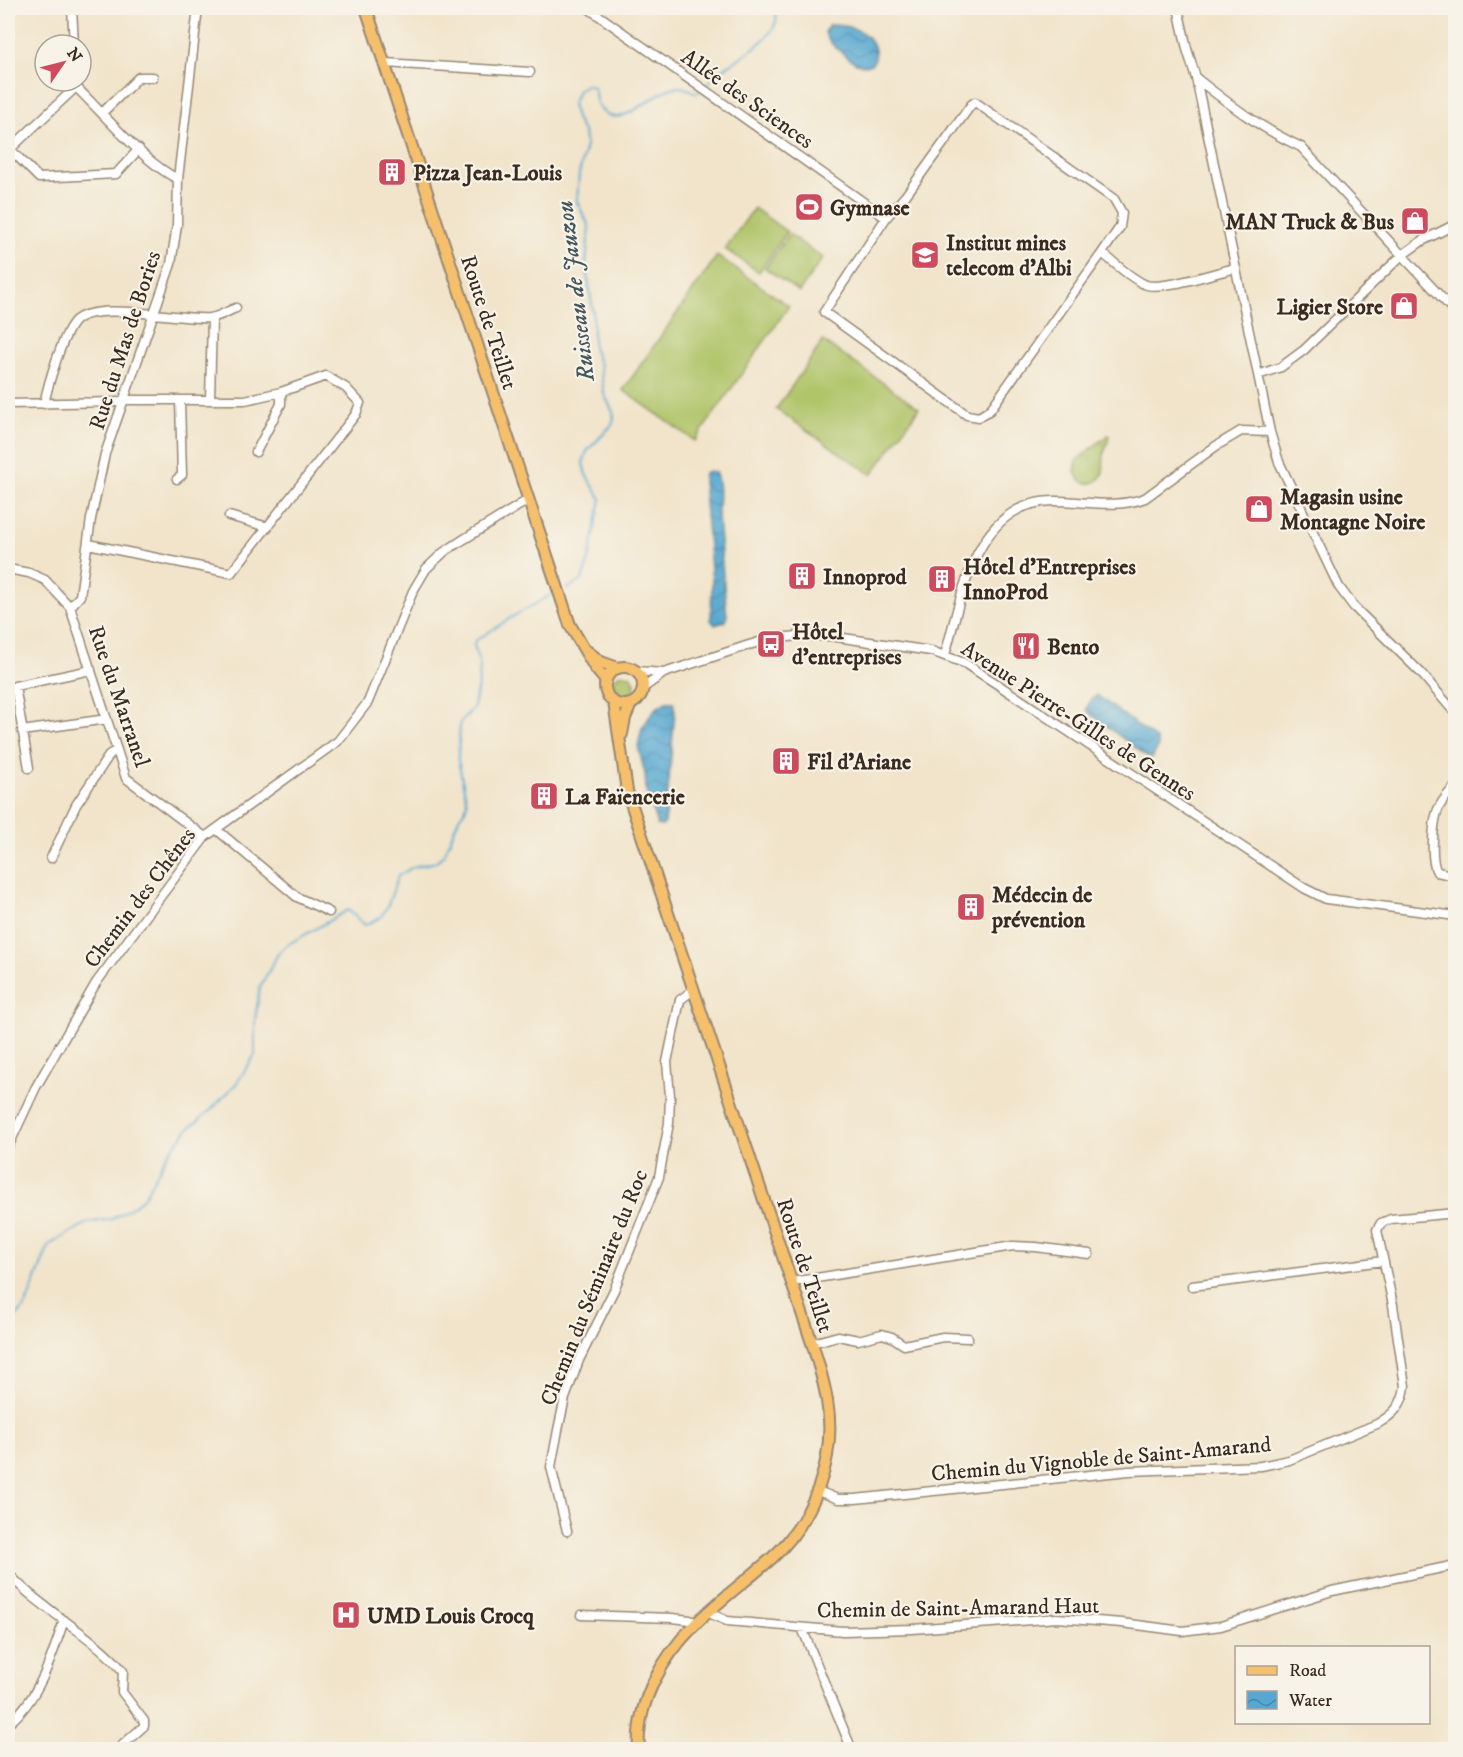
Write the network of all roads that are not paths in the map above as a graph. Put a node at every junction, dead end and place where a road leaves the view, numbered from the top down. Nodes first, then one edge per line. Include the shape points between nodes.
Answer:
1 (72, 8) edge
2 (198, 8) edge
3 (366, 8) edge
4 (588, 8) edge
5 (1076, 8) edge
6 (1116, 8) edge
7 (1178, 8) edge
8 (73, 33) edge
9 (385, 63) junction
10 (530, 72) dead end
11 (153, 77) dead end
12 (1196, 78) junction
13 (67, 93) edge
14 (84, 93) edge
15 (102, 113) junction
16 (8, 149) edge
17 (139, 149) junction
18 (178, 179) junction
19 (886, 218) junction
20 (1455, 224) edge
21 (1102, 253) junction
22 (1401, 256) junction
23 (1236, 268) junction
24 (236, 308) dead end
25 (1455, 313) edge
26 (155, 314) junction
27 (212, 318) junction
28 (1258, 375) junction
29 (281, 392) junction
30 (124, 400) junction
31 (180, 400) junction
32 (210, 400) junction
33 (8, 404) edge
34 (45, 404) junction
35 (1270, 432) junction
36 (256, 452) dead end
37 (177, 479) dead end
38 (528, 500) junction
39 (229, 516) dead end
40 (268, 527) junction
41 (88, 544) junction
42 (8, 569) edge
43 (70, 607) junction
44 (582, 647) junction
45 (945, 655) junction
46 (618, 668) junction
47 (91, 670) junction
48 (636, 671) junction
49 (664, 673) junction
50 (606, 681) junction
51 (643, 688) junction
52 (614, 702) junction
53 (631, 704) junction
54 (1455, 714) edge
55 (107, 719) junction
56 (22, 731) junction
57 (620, 747) junction
58 (117, 750) junction
59 (29, 768) dead end
60 (1455, 784) edge
61 (216, 829) junction
62 (205, 837) junction
63 (51, 858) dead end
64 (1455, 876) edge
65 (329, 912) dead end
66 (1455, 916) edge
67 (693, 990) junction
68 (8, 1147) edge
69 (1455, 1212) edge
70 (1089, 1254) dead end
71 (1383, 1261) junction
72 (792, 1282) junction
73 (1192, 1286) dead end
74 (969, 1338) dead end
75 (812, 1343) junction
76 (818, 1491) junction
77 (567, 1531) dead end
78 (1455, 1564) edge
79 (8, 1573) edge
80 (707, 1612) junction
81 (581, 1615) dead end
82 (64, 1620) junction
83 (695, 1622) junction
84 (802, 1628) junction
85 (8, 1724) edge
86 (117, 1749) edge
87 (639, 1749) edge
88 (852, 1749) edge

1 - 8 street
2 - 18 street, Rue du Mas de Bories
3 - 9 main road, Route de Teillet
4 - 19 street, Allée des Sciences
5 - 6 street
7 - 12 street
9 - 10 street
9 - 38 main road, Route de Teillet
11 - 15 street via 139,77
12 - 22 street via 1242,114 1301,147
12 - 23 street
13 - 16 street
14 - 15 street
15 - 17 street
16 - 17 street via 39,178 116,174
17 - 18 street
18 - 26 street, Rue du Mas de Bories via 171,264
19 - 21 street via 975,102 1114,199 1122,213 1120,227
19 - 21 street via 824,312 967,416 979,417 990,410
20 - 22 street
21 - 23 street via 1144,284 1153,286
22 - 25 street
22 - 28 street via 1304,350 1281,367
23 - 28 street
24 - 27 street
26 - 27 street
26 - 30 street, Rue du Mas de Bories
26 - 34 street via 94,313 75,320
27 - 32 street
28 - 35 street
29 - 32 street via 245,400
29 - 36 street via 281,404
29 - 40 street via 326,376 346,388 360,403 356,414
30 - 31 street
30 - 34 street
30 - 41 street, Rue du Mas de Bories via 105,454
31 - 32 street
31 - 37 street via 182,475
33 - 34 street
35 - 45 street via 1241,431 1132,503 1053,501 1033,504 1011,514 984,538 971,566
35 - 54 street via 1279,462 1339,587
38 - 44 main road, Route de Teillet via 570,625
38 - 61 street, Chemin des Chênes via 444,552 426,569 413,591 368,702 338,741
39 - 40 street
40 - 41 street via 231,573
41 - 43 street, Rue du Mas de Bories via 80,596
42 - 43 street, Rue du Marranel via 45,580
43 - 47 street, Rue du Marranel
44 - 46 main road, Route de Teillet via 601,662
44 - 50 main road, Route de Teillet
45 - 49 street, Avenue Pierre-Gilles de Gennes via 830,636 798,636 769,639
45 - 66 street, Avenue Pierre-Gilles de Gennes via 997,684 1304,888 1326,899
46 - 48 main road
46 - 50 main road
47 - 55 street, Rue du Marranel
47 - 56 street via 15,686
48 - 49 street, Avenue Pierre-Gilles de Gennes
48 - 51 main road
49 - 51 street, Avenue Pierre-Gilles de Gennes
50 - 52 main road via 606,691
51 - 53 main road
52 - 53 main road
52 - 57 main road, Route de Teillet
53 - 57 main road, Route de Teillet via 624,718
55 - 56 street
55 - 58 street, Rue du Marranel
56 - 59 street
57 - 67 main road, Route de Teillet via 627,791
58 - 62 street, Rue du Marranel via 126,778
58 - 63 street via 110,754 76,805
60 - 64 street via 1437,812 1432,857 1437,872
61 - 62 street, Chemin des Chênes
61 - 65 street via 297,897
62 - 68 street, Chemin des Chênes via 96,983 36,1087
67 - 72 main road, Route de Teillet
67 - 77 street, Chemin du Séminaire du Roc via 680,1000 667,1062 669,1123 659,1177 615,1290 579,1360 565,1398 551,1467
69 - 71 street, Chemin du Vignoble de Saint-Amarand via 1381,1223 1377,1230
70 - 72 street via 1013,1246
71 - 73 street
71 - 76 street, Chemin du Vignoble de Saint-Amarand via 1404,1371 1404,1397 1388,1418 1323,1447 1262,1466 1129,1471 855,1499 838,1499
72 - 75 main road, Route de Teillet
74 - 75 street via 943,1337 904,1345 882,1334 858,1340 838,1336
75 - 76 main road, Route de Teillet via 827,1402 829,1434
76 - 80 main road, Route de Teillet via 791,1538
78 - 84 street, Chemin de Saint-Amarand Haut via 1332,1591 1221,1626 1182,1631 1057,1618 912,1629
79 - 82 street
80 - 83 main road, Route de Teillet
80 - 84 street, Chemin de Saint-Amarand Haut via 727,1621
81 - 83 street
82 - 85 street via 44,1674
82 - 86 street via 123,1671 122,1692 144,1721 144,1726
83 - 87 main road, Route de Teillet via 673,1649 650,1689 641,1718
84 - 88 street

